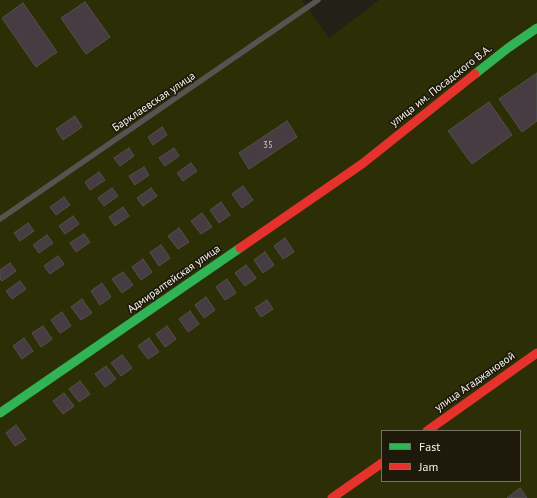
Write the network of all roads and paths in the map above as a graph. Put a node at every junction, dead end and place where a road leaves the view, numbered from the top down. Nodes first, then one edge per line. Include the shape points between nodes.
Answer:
1 (318, 0) edge
2 (537, 28) edge
3 (362, 164) joint
4 (0, 219) edge
5 (537, 353) edge
6 (0, 413) edge
7 (428, 430) edge
8 (381, 464) edge
9 (332, 498) edge

1 - 4 lane, Барклаевская улица
2 - 3 street, улица им. Посадского В.А. via 508,48
3 - 6 street, Адмиралтейская улица
5 - 7 street, улица Агаджановой
8 - 9 street

